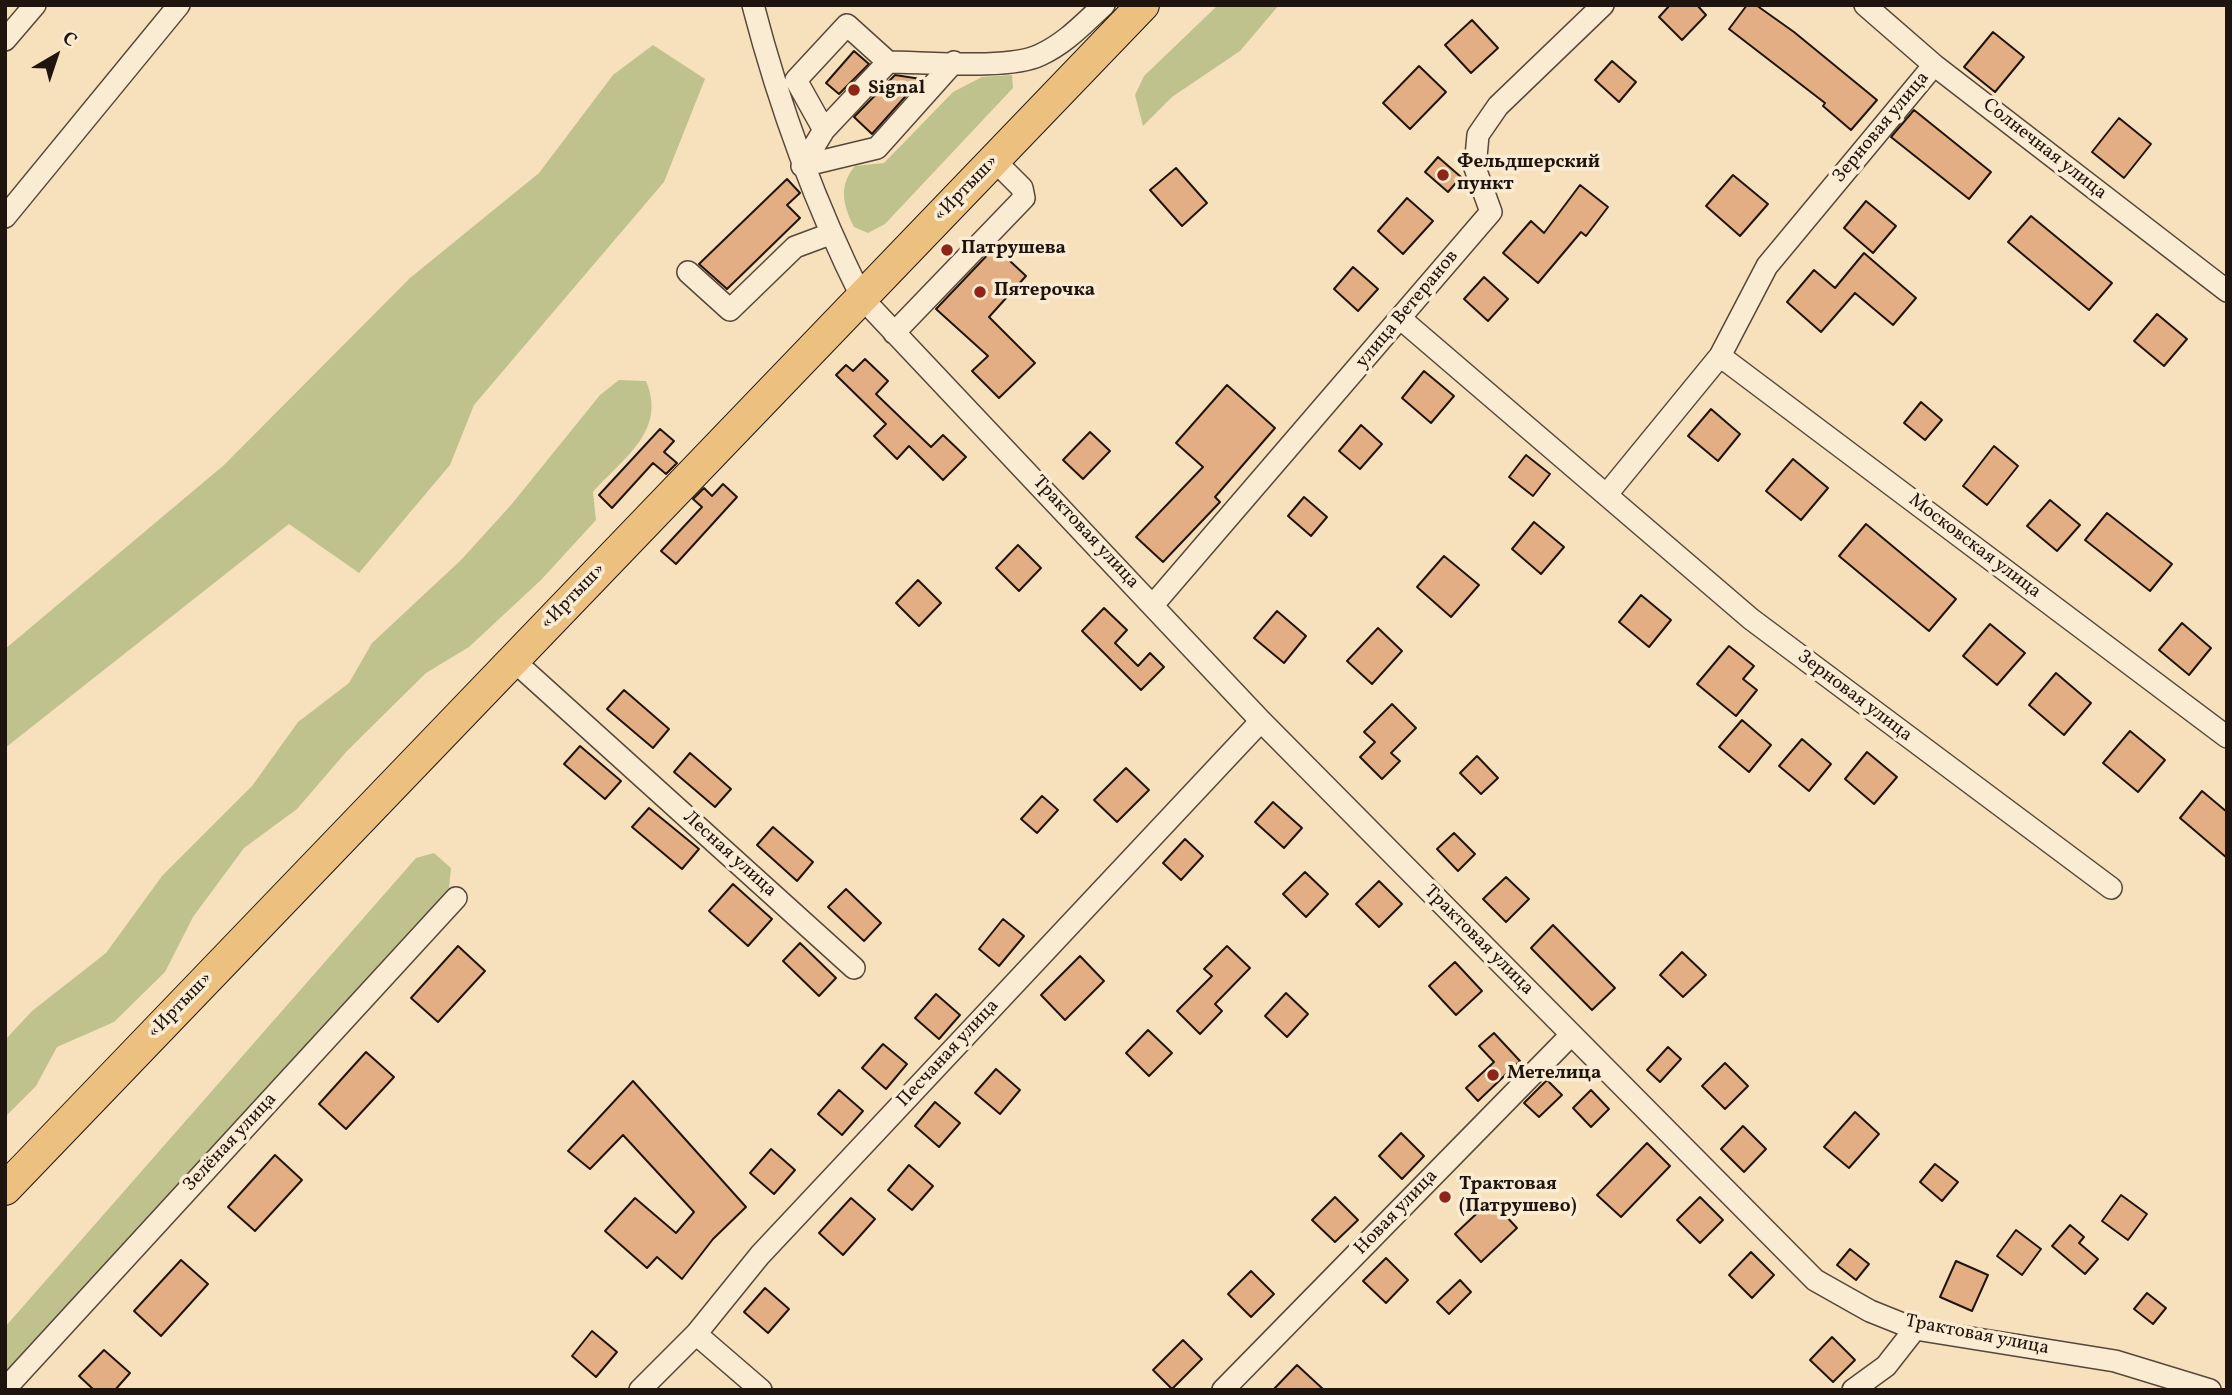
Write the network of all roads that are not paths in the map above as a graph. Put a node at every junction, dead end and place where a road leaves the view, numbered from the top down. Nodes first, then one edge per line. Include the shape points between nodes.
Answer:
1 (35, 5) edge
2 (178, 5) edge
3 (753, 5) edge
4 (1104, 5) edge
5 (1143, 5) edge
6 (1603, 5) edge
7 (1865, 5) edge
8 (5, 40) edge
9 (888, 62) junction
10 (954, 62) junction
11 (1934, 65) junction
12 (824, 130) junction
13 (994, 160) junction
14 (802, 166) junction
15 (5, 217) edge
16 (830, 234) junction
17 (688, 272) dead end
18 (2227, 291) edge
19 (862, 298) junction
20 (1401, 320) junction
21 (894, 333) junction
22 (1720, 356) junction
23 (1607, 494) junction
24 (1153, 605) junction
25 (513, 660) junction
26 (1261, 721) junction
27 (2227, 737) edge
28 (2111, 888) dead end
29 (456, 898) dead end
30 (854, 968) dead end
31 (1571, 1035) junction
32 (5, 1189) edge
33 (1914, 1329) junction
34 (696, 1334) junction
35 (5, 1389) edge
36 (640, 1390) edge
37 (761, 1390) edge
38 (1223, 1390) edge
39 (1853, 1390) edge
40 (2210, 1390) edge

1 - 8 street
2 - 15 street
3 - 14 street, Трактовая улица
4 - 10 street via 1069,39 1037,57
5 - 13 highway, «Иртыш»
6 - 20 street, улица Ветеранов via 1498,106 1478,135 1475,168 1491,212
7 - 11 street, Солнечная улица
9 - 10 street
9 - 12 street
9 - 12 street via 847,25 796,80
10 - 14 street via 877,148
11 - 18 street, Солнечная улица
11 - 22 street, Зерновая улица via 1767,266
12 - 14 street
13 - 19 highway, «Иртыш»
13 - 21 street via 1022,188 1024,198
14 - 16 street, Трактовая улица
16 - 17 street via 795,247 730,310
16 - 19 street, Трактовая улица
19 - 21 street, Трактовая улица
19 - 25 highway, «Иртыш»
20 - 23 street, Зерновая улица
20 - 24 street, улица Ветеранов
21 - 24 street, Трактовая улица
22 - 23 street, Зерновая улица
22 - 27 street, Московская улица
23 - 28 street, Зерновая улица via 1751,619
24 - 26 street, Трактовая улица
25 - 30 street, Лесная улица
25 - 32 highway, «Иртыш»
26 - 31 street, Трактовая улица
26 - 34 street, Песчаная улица via 760,1255
29 - 35 street, Зелёная улица
31 - 33 street, Трактовая улица via 1815,1280
31 - 38 street, Новая улица
33 - 39 street via 1886,1366
33 - 40 street, Трактовая улица via 2115,1361
34 - 36 street, Песчаная улица
34 - 37 street

